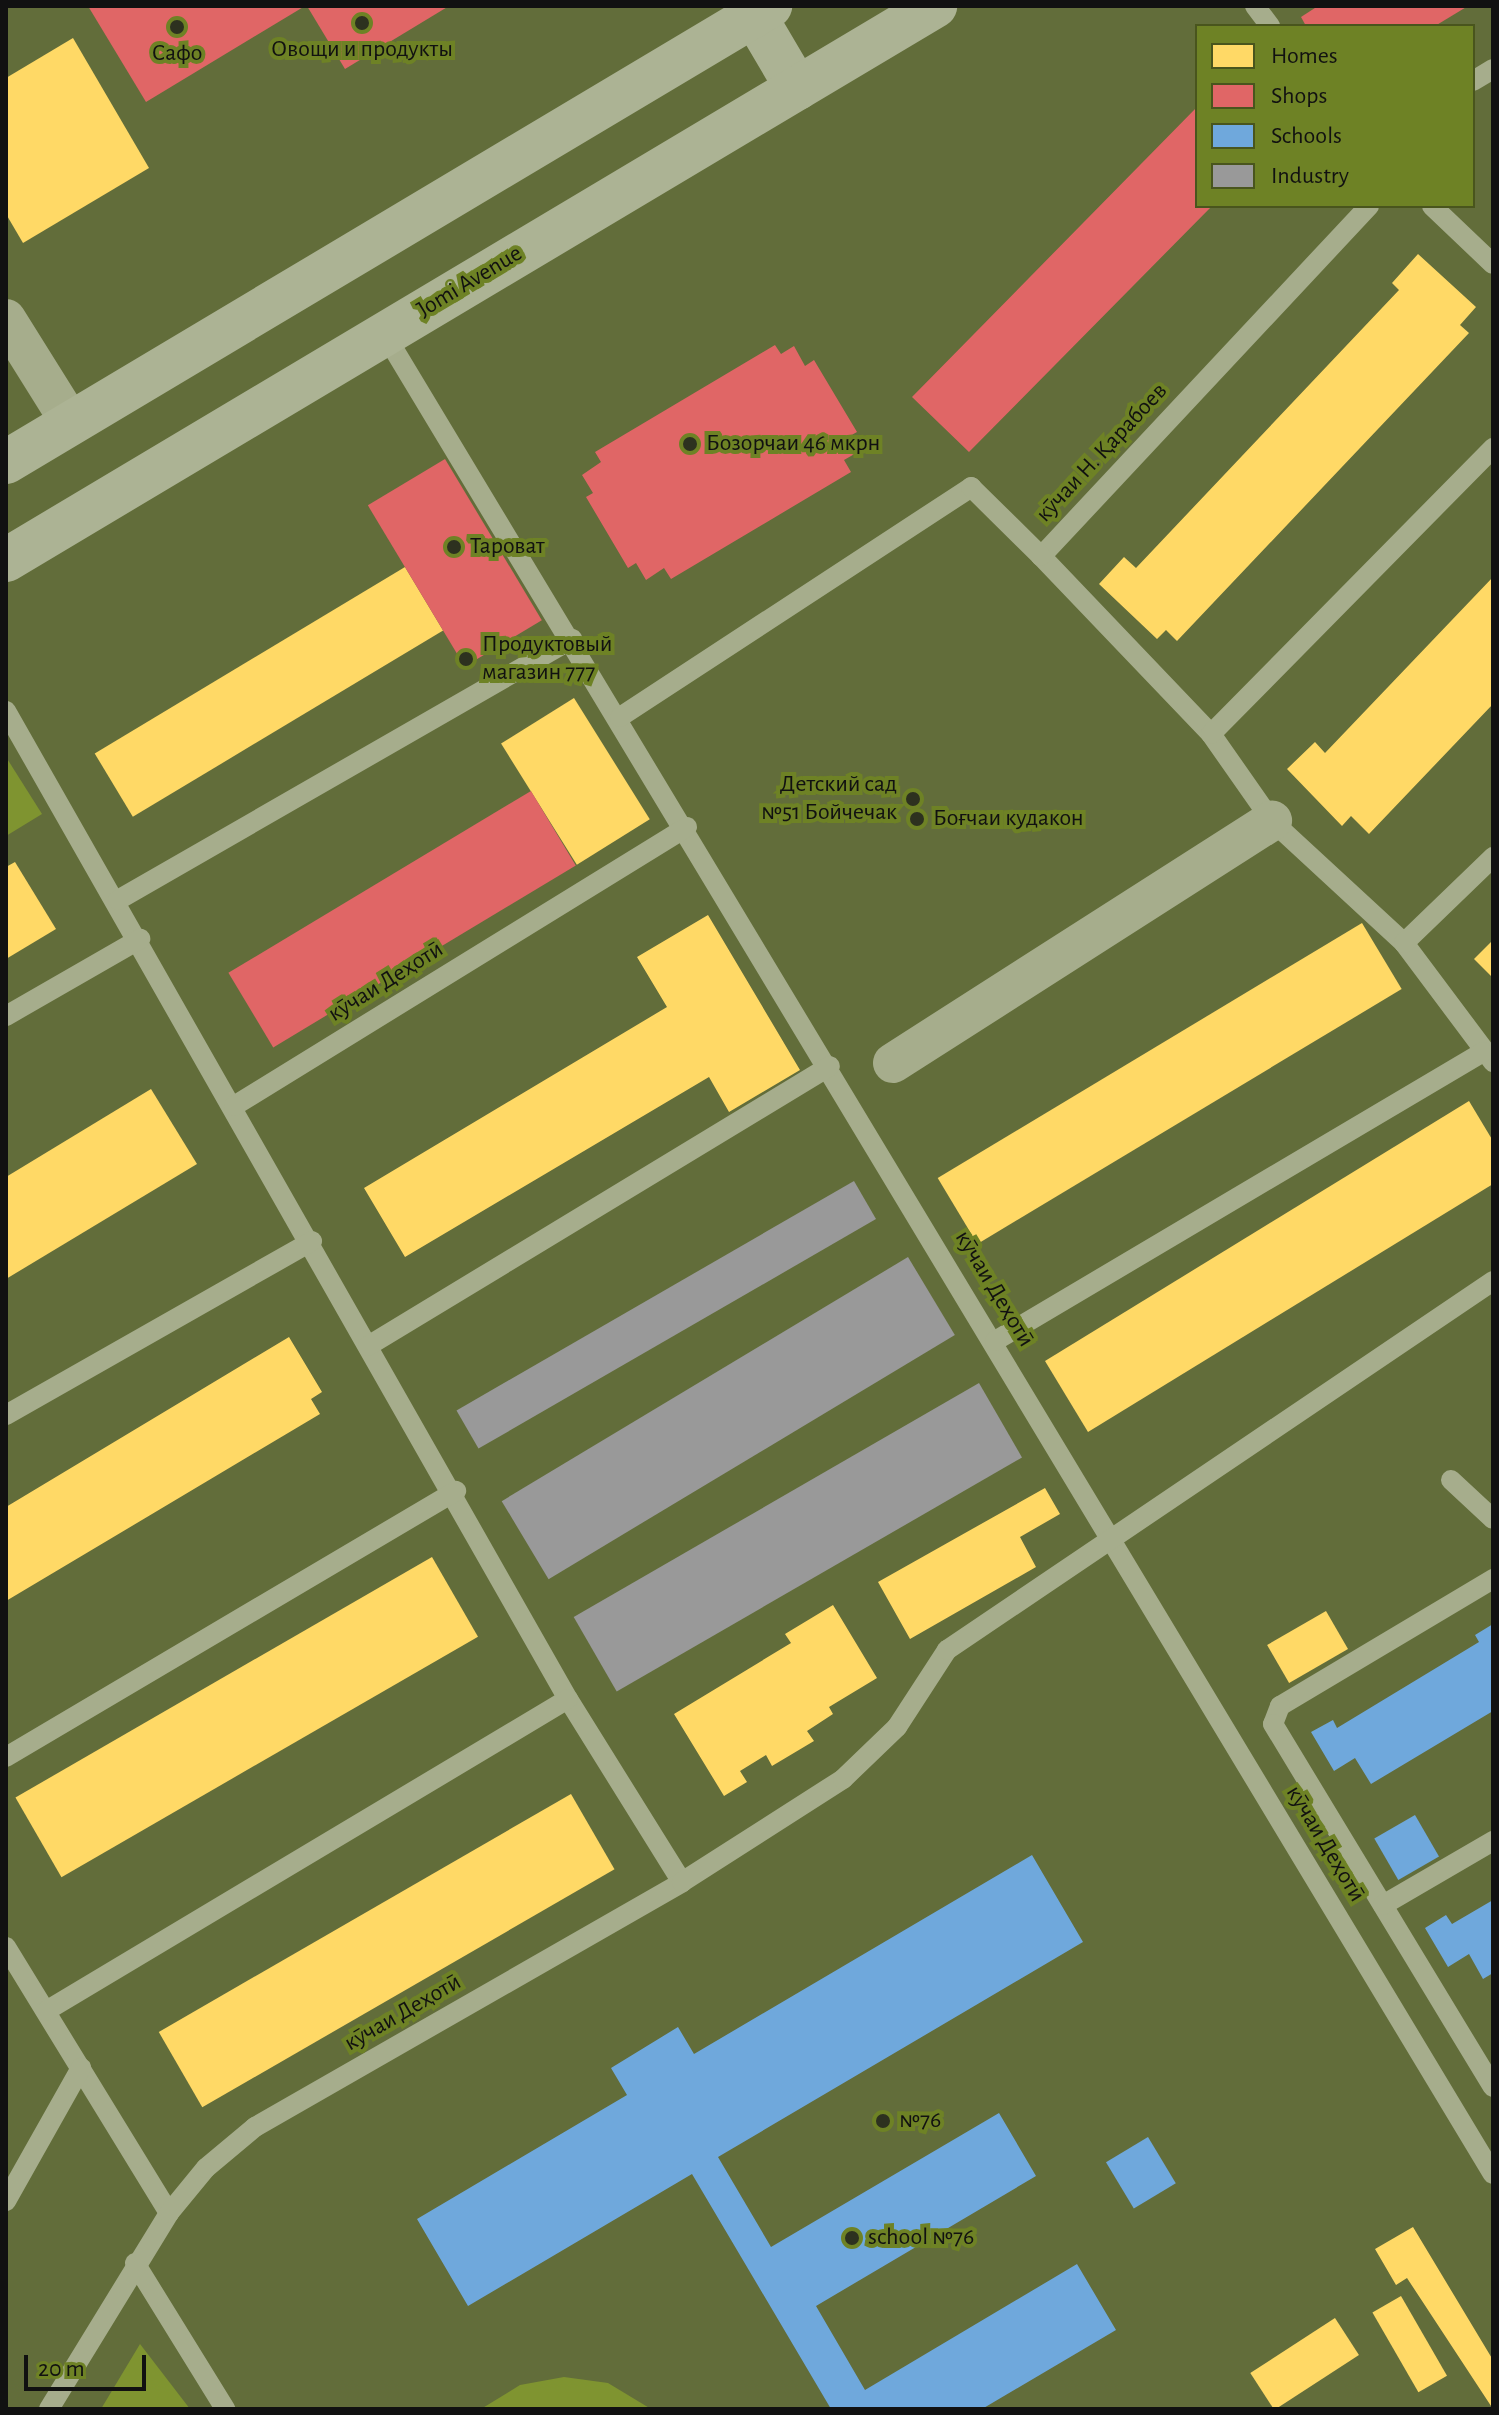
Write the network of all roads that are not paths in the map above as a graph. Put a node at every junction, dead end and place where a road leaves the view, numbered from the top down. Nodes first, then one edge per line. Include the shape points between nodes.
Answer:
1 (935, 6) edge
2 (1255, 6) edge
3 (762, 11) edge
4 (1268, 24) edge
5 (1493, 69) edge
6 (1475, 80) edge
7 (797, 88) junction
8 (1367, 208) edge
9 (1434, 208) edge
10 (1493, 264) edge
11 (6, 319) edge
12 (384, 333) junction
13 (71, 423) junction
14 (1493, 448) edge
15 (6, 462) edge
16 (1041, 556) junction
17 (6, 560) edge
18 (572, 639) junction
19 (6, 711) edge
20 (620, 717) junction
21 (1211, 734) junction
22 (1272, 821) junction
23 (687, 827) junction
24 (1493, 857) edge
25 (118, 900) junction
26 (140, 939) junction
27 (1404, 943) junction
28 (6, 1016) edge
29 (1488, 1057) edge
30 (893, 1063) dead end
31 (830, 1066) junction
32 (234, 1106) junction
33 (312, 1241) junction
34 (1493, 1281) edge
35 (995, 1341) junction
36 (368, 1346) junction
37 (6, 1415) edge
38 (1451, 1480) dead end
39 (456, 1491) junction
40 (1493, 1519) edge
41 (1112, 1540) junction
42 (1493, 1579) edge
43 (568, 1699) junction
44 (6, 1757) edge
45 (1493, 1841) edge
46 (682, 1882) junction
47 (1383, 1905) junction
48 (6, 1947) edge
49 (46, 2011) junction
50 (81, 2068) junction
51 (1493, 2087) edge
52 (1493, 2174) edge
53 (6, 2201) edge
54 (169, 2213) junction
55 (135, 2263) junction
56 (49, 2409) edge
57 (225, 2409) edge

1 - 7 main road, Jomi Avenue
2 - 4 lane
3 - 7 main road
3 - 13 main road
5 - 6 lane
7 - 12 main road, Jomi Avenue
8 - 16 lane, кӯчаи Н. Қарабоев
9 - 10 lane
11 - 13 street
12 - 17 main road, Jomi Avenue
12 - 18 lane, кӯчаи Деҳотӣ
13 - 15 main road
14 - 21 lane
16 - 20 lane via 971,487
16 - 21 lane, кӯчаи Н. Қарабоев
18 - 20 lane, кӯчаи Деҳотӣ
18 - 25 lane
19 - 25 lane
20 - 23 lane, кӯчаи Деҳотӣ
21 - 22 lane, кӯчаи Н. Қарабоев
22 - 27 lane, кӯчаи Н. Қарабоев
22 - 30 street
23 - 31 lane, кӯчаи Деҳотӣ
23 - 32 lane, кӯчаи Деҳотӣ
24 - 27 lane
25 - 26 lane
26 - 28 lane
26 - 32 lane
27 - 29 lane, кӯчаи Н. Қарабоев
29 - 35 lane
31 - 35 lane, кӯчаи Деҳотӣ
31 - 36 lane
32 - 33 lane
33 - 36 lane
33 - 37 lane
34 - 41 lane, кӯчаи Деҳотӣ
35 - 41 lane, кӯчаи Деҳотӣ
36 - 39 lane
38 - 40 lane
39 - 43 lane
39 - 44 lane
41 - 46 lane, кӯчаи Деҳотӣ via 947,1650 897,1727 843,1779
41 - 52 lane, кӯчаи Деҳотӣ
42 - 47 lane via 1280,1706 1274,1717
43 - 46 lane
43 - 49 lane
45 - 47 lane
46 - 54 lane, кӯчаи Деҳотӣ via 255,2127 206,2168
47 - 51 lane
48 - 49 lane
49 - 50 lane
50 - 53 lane
50 - 54 lane
54 - 55 lane, кӯчаи Деҳотӣ
55 - 56 lane, кӯчаи Деҳотӣ
55 - 57 lane

